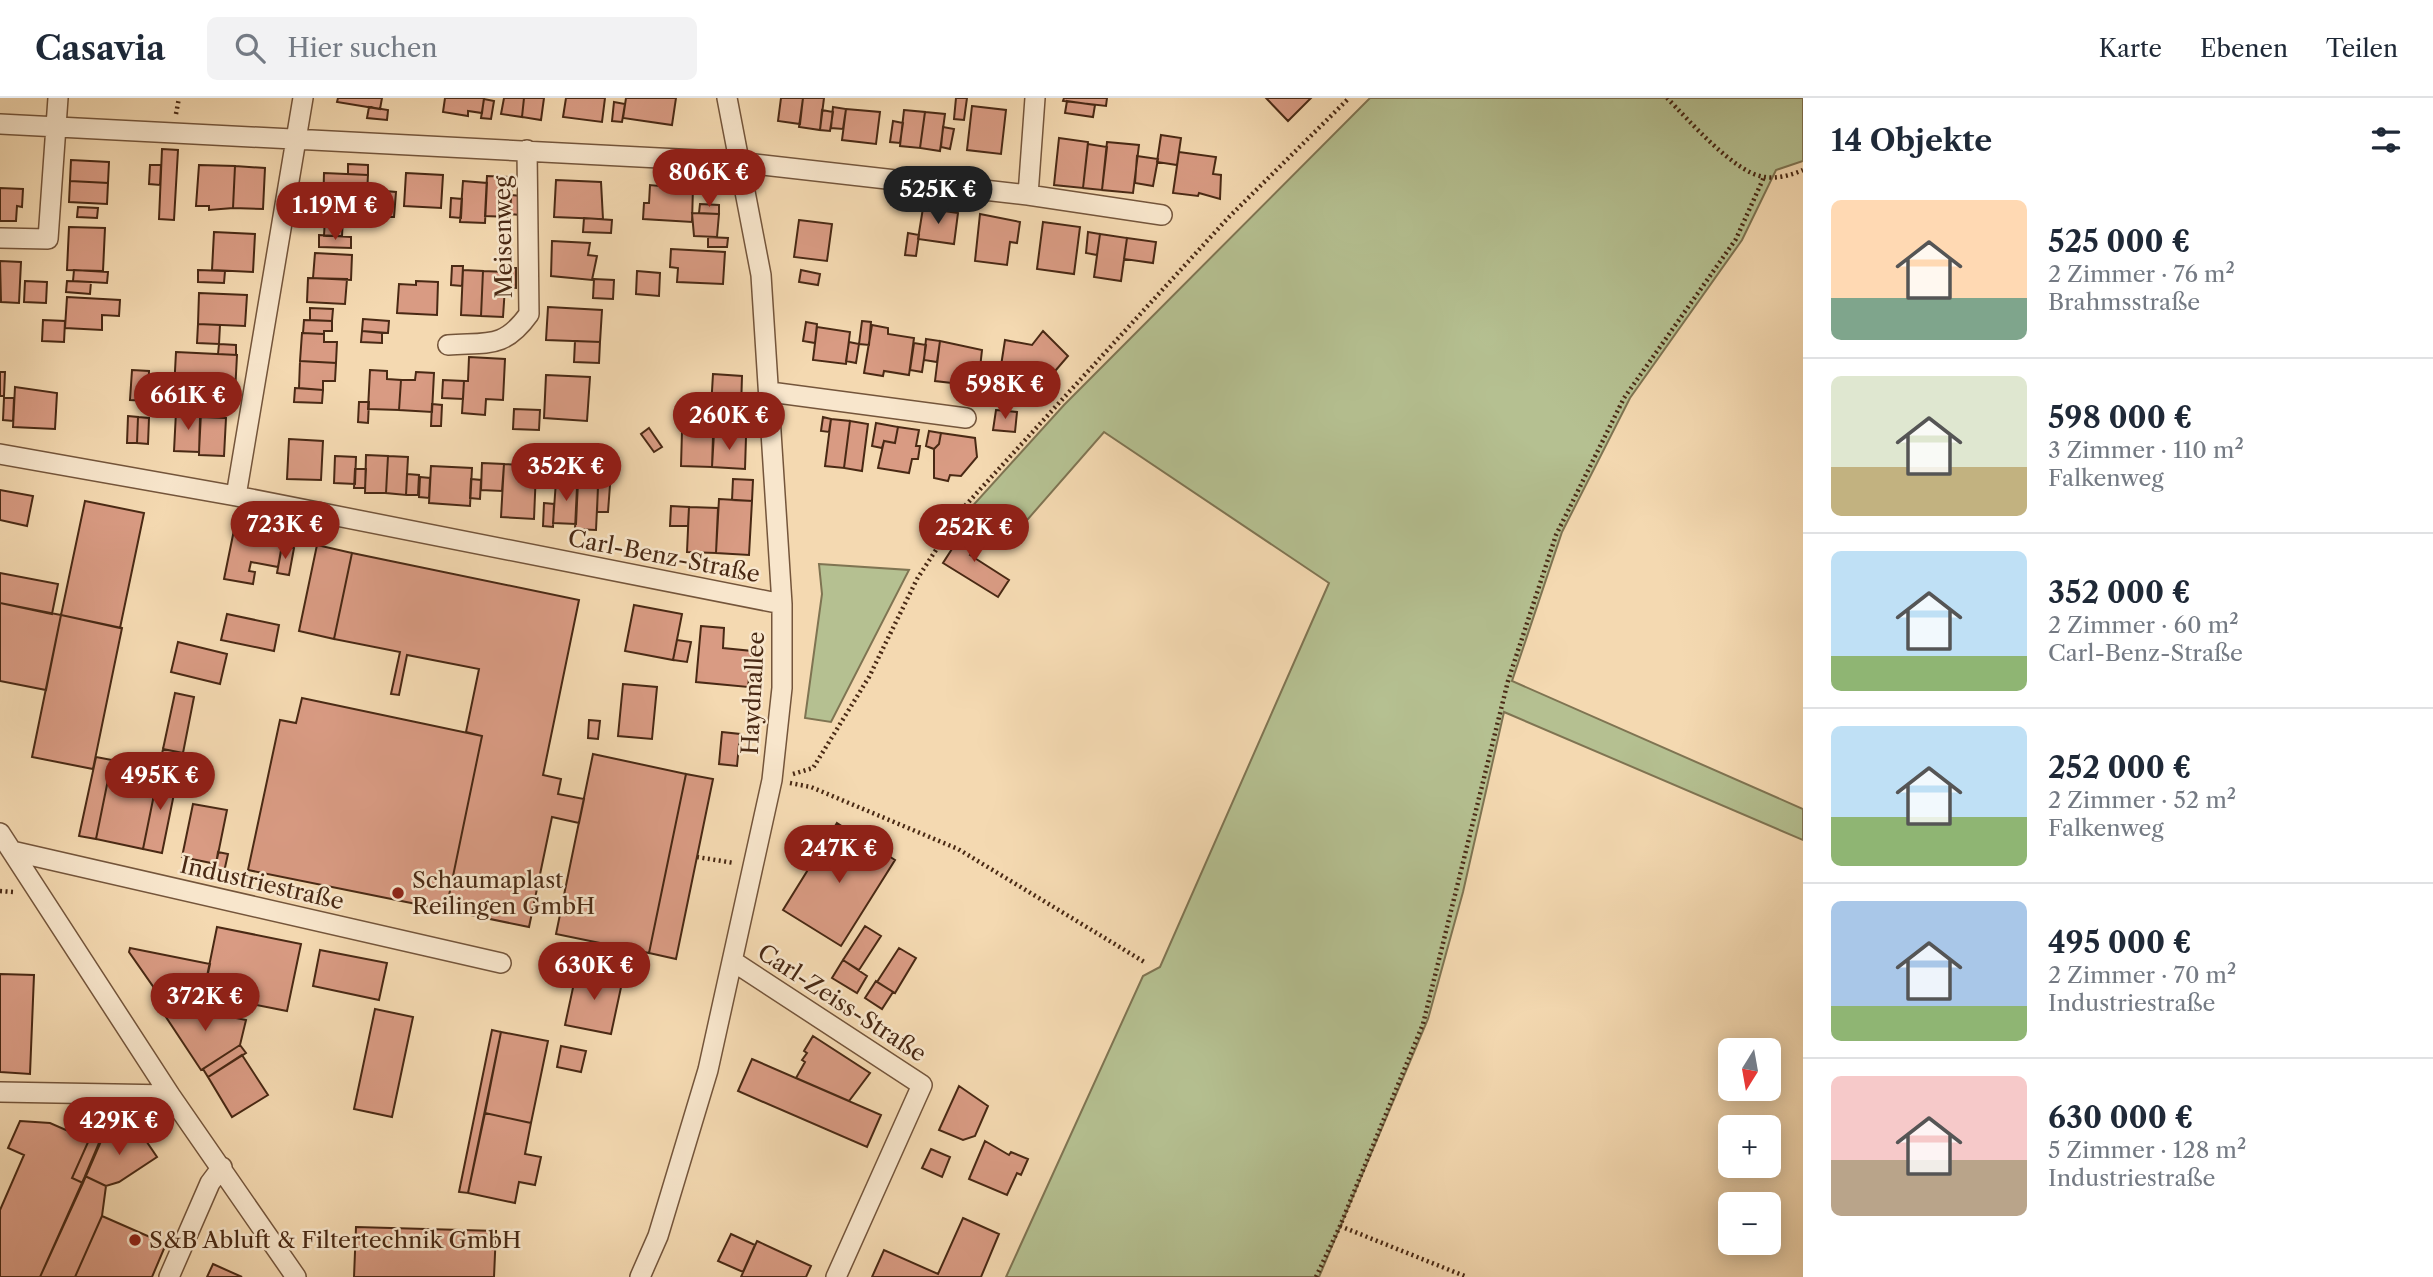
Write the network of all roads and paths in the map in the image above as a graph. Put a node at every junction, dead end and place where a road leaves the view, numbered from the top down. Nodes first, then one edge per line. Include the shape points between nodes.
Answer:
1 (58, 98) edge
2 (303, 98) edge
3 (727, 98) edge
4 (1035, 98) edge
5 (1349, 98) edge
6 (1667, 98) edge
7 (0, 124) edge
8 (54, 126) junction
9 (296, 138) junction
10 (527, 150) junction
11 (737, 162) junction
12 (1803, 170) edge
13 (1765, 177) junction
14 (1028, 195) junction
15 (1162, 215) dead end
16 (0, 238) edge
17 (448, 345) dead end
18 (770, 392) junction
19 (967, 418) dead end
20 (0, 454) edge
21 (236, 496) junction
22 (782, 604) junction
23 (772, 780) junction
24 (0, 833) edge
25 (12, 851) junction
26 (697, 857) dead end
27 (754, 866) junction
28 (734, 962) junction
29 (501, 963) dead end
30 (1146, 963) dead end
31 (0, 1092) edge
32 (170, 1095) junction
33 (222, 1167) junction
34 (1340, 1226) junction
35 (169, 1277) edge
36 (296, 1277) edge
37 (640, 1277) edge
38 (836, 1277) edge
39 (1315, 1277) edge
40 (1467, 1277) edge

1 - 8 street
2 - 9 street
3 - 11 street, Haydnallee
4 - 14 street
5 - 23 path via 1228,218 964,508 917,579 869,677 813,768
6 - 13 path via 1741,167
7 - 8 street
8 - 9 street
8 - 16 street via 48,239
9 - 10 street
9 - 21 street
10 - 11 street
10 - 17 street, Meisenweg via 529,314 514,334 500,340
11 - 14 street
11 - 18 street, Haydnallee via 761,275
12 - 13 path
13 - 34 path via 1736,239 1624,398 1556,535 1507,681 1423,1024
14 - 15 street
18 - 19 street
18 - 22 street, Haydnallee
20 - 21 street, Carl-Benz-Straße
21 - 22 street, Carl-Benz-Straße
22 - 23 street, Haydnallee via 782,688
23 - 27 street, Haydnallee
23 - 30 path via 811,787 958,849
24 - 25 street
25 - 29 street, Industriestraße
25 - 32 street
26 - 27 path
27 - 28 street, Haydnallee
28 - 37 street, Haydnallee via 708,1070 658,1237
28 - 38 street, Carl-Zeiss-Straße via 922,1085
31 - 32 street
32 - 33 street
33 - 35 street via 210,1183
33 - 36 street
34 - 39 path
34 - 40 path

